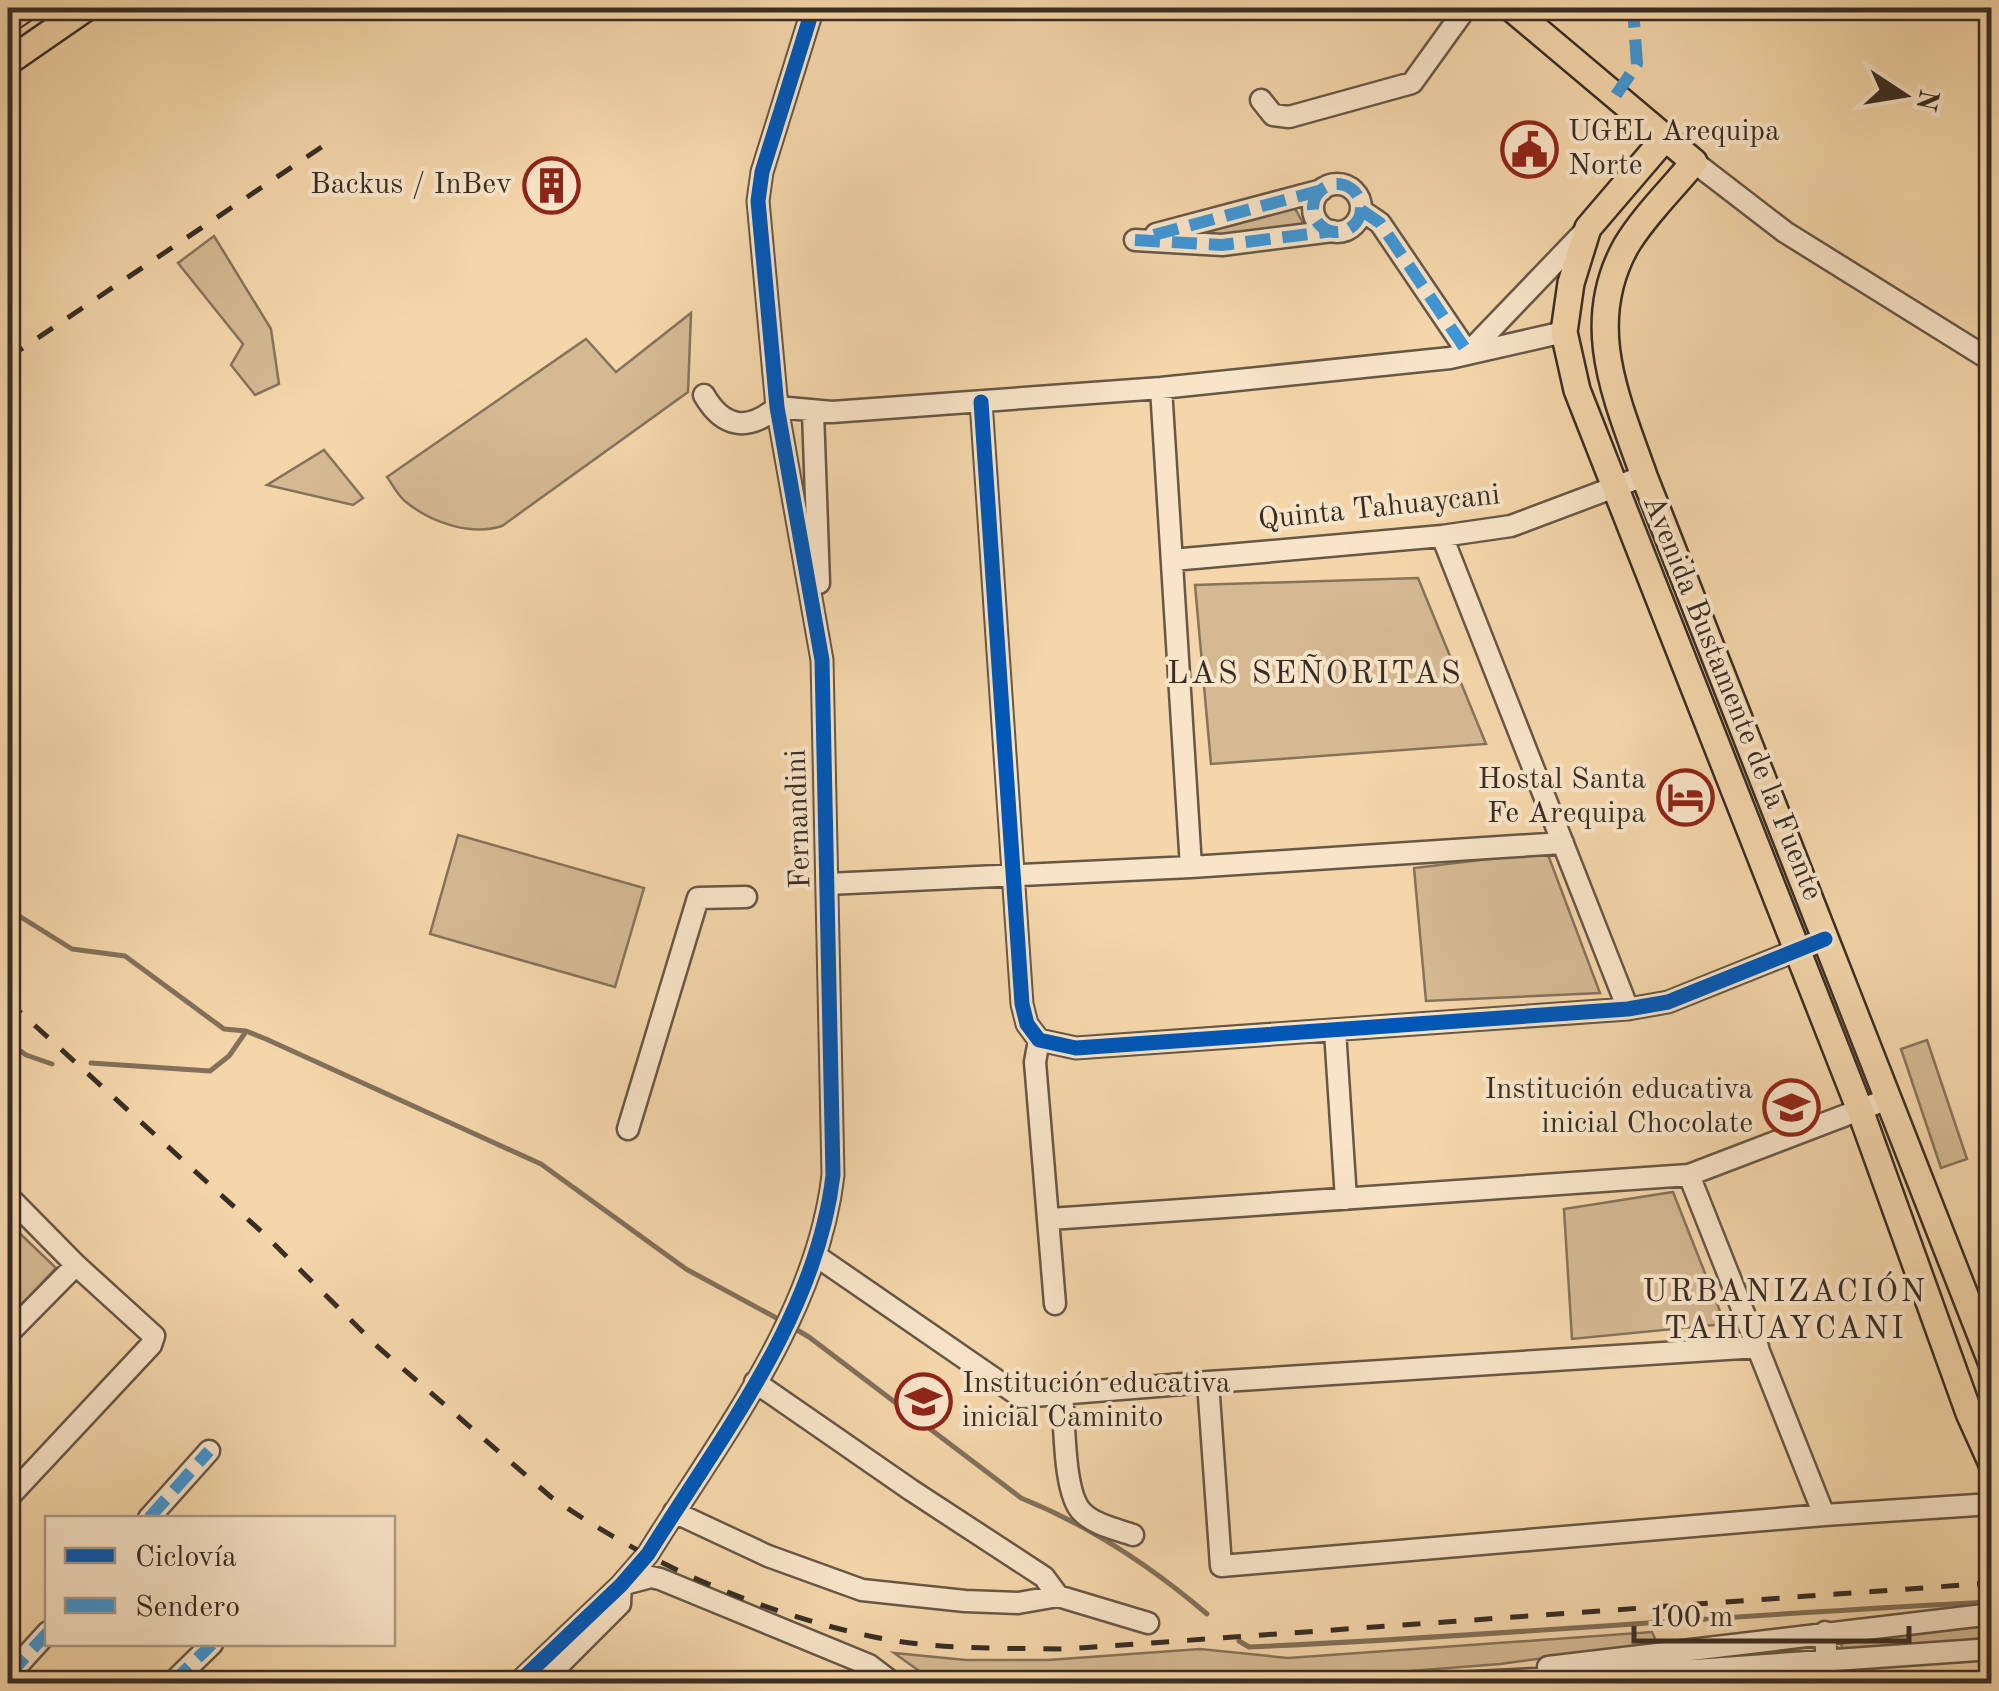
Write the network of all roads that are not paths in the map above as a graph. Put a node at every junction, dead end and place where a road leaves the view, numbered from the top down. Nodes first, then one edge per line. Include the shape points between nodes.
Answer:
1 (22, 8) edge
2 (86, 8) edge
3 (813, 8) edge
4 (1466, 8) edge
5 (1511, 8) edge
6 (8, 18) edge
7 (8, 62) edge
8 (1261, 100) dead end
9 (1665, 138) junction
10 (1694, 162) junction
11 (1322, 190) junction
12 (1361, 210) junction
13 (1588, 228) junction
14 (1332, 232) junction
15 (1564, 332) junction
16 (1468, 354) junction
17 (1992, 361) edge
18 (1161, 388) junction
19 (704, 394) dead end
20 (980, 402) junction
21 (777, 407) junction
22 (813, 412) junction
23 (1644, 476) junction
24 (1613, 487) junction
25 (1442, 536) junction
26 (1172, 560) junction
27 (822, 660) junction
28 (1563, 844) junction
29 (1191, 867) junction
30 (1014, 874) junction
31 (828, 884) junction
32 (746, 897) dead end
33 (1825, 939) junction
34 (1796, 949) junction
35 (1628, 1009) junction
36 (1334, 1031) junction
37 (1039, 1040) junction
38 (1888, 1099) junction
39 (1860, 1110) junction
40 (628, 1129) dead end
41 (1690, 1174) junction
42 (8, 1196) edge
43 (1346, 1198) junction
44 (1050, 1219) junction
45 (814, 1256) junction
46 (76, 1265) junction
47 (1055, 1304) dead end
48 (8, 1334) edge
49 (1758, 1347) junction
50 (1992, 1364) edge
51 (754, 1382) junction
52 (1208, 1382) junction
53 (1062, 1394) junction
54 (1980, 1409) edge
55 (209, 1452) dead end
56 (1992, 1464) edge
57 (8, 1498) edge
58 (1992, 1504) edge
59 (674, 1512) junction
60 (1824, 1515) junction
61 (151, 1516) edge
62 (1133, 1534) dead end
63 (621, 1585) junction
64 (1058, 1596) junction
65 (1992, 1614) edge
66 (1148, 1623) dead end
67 (1825, 1632) junction
68 (45, 1635) edge
69 (210, 1646) edge
70 (1992, 1649) edge
71 (1826, 1662) junction
72 (8, 1676) edge
73 (1481, 1681) edge
74 (171, 1684) edge
75 (517, 1684) edge
76 (540, 1684) edge
77 (894, 1684) edge
78 (1433, 1684) edge
79 (1828, 1684) edge

1 - 6 highway
2 - 7 main road
3 - 21 street, Fernandini via 759,187
4 - 8 street via 1412,83 1288,117 1273,114
5 - 9 main road
9 - 10 main road
9 - 13 main road, Avenida Bustamente de la Fuente
10 - 17 street via 1785,232
10 - 23 main road, Avenida Bustamente de la Fuente via 1626,248 1610,290 1603,336 1609,378
11 - 12 street via 1344,185 1357,194
11 - 14 street via 1314,202 1316,218
11 - 14 street via 1135,240 1222,245
12 - 14 street via 1354,225
12 - 16 street via 1380,223
13 - 15 main road, Avenida Bustamente de la Fuente
13 - 16 street
15 - 16 street
15 - 24 main road, Avenida Bustamente de la Fuente via 1576,390
16 - 18 street
18 - 20 street
18 - 26 street
19 - 21 street via 728,421 746,424
20 - 22 street
20 - 30 street
21 - 22 street
21 - 27 street, Fernandini
22 - 27 street
23 - 24 street, Quinta Tahuaycani
23 - 33 main road, Avenida Bustamente de la Fuente
24 - 25 street, Quinta Tahuaycani via 1511,526
24 - 34 main road, Avenida Bustamente de la Fuente
25 - 26 street, Quinta Tahuaycani
25 - 28 street
26 - 29 street
27 - 31 street, Fernandini
28 - 29 street
28 - 35 street
29 - 30 street
30 - 31 street
30 - 37 street via 1022,1004
31 - 45 street, Fernandini via 833,1174
32 - 40 street via 698,898
33 - 34 street
33 - 38 main road, Avenida Bustamente de la Fuente
34 - 35 street via 1668,1002
34 - 39 main road, Avenida Bustamente de la Fuente
35 - 36 street
36 - 37 street via 1076,1048
36 - 43 street
37 - 44 street via 1035,1062
38 - 39 street
38 - 50 main road, Avenida Bustamente de la Fuente
39 - 41 street
39 - 54 main road, Avenida Bustamente de la Fuente
41 - 43 street
41 - 49 street
42 - 46 street
43 - 44 street
44 - 47 street
45 - 51 street, Fernandini
45 - 53 street via 1021,1397
46 - 48 street
46 - 57 street via 154,1336 152,1345
49 - 52 street
49 - 60 street
51 - 59 street, Fernandini
51 - 64 street via 1044,1577
52 - 53 street
52 - 60 street via 1222,1566
53 - 62 street via 1070,1483 1080,1510
54 - 56 main road, Avenida Bustamente de la Fuente
55 - 61 street
58 - 60 street
59 - 63 street, Fernandini
59 - 64 street via 862,1590 1018,1603
63 - 75 street
63 - 76 street via 620,1604
63 - 77 street via 660,1579 869,1665
64 - 66 street
65 - 67 street
67 - 71 street
67 - 73 street via 1584,1660
68 - 72 street
69 - 74 street
70 - 71 street
71 - 73 street
71 - 79 street
73 - 78 street

